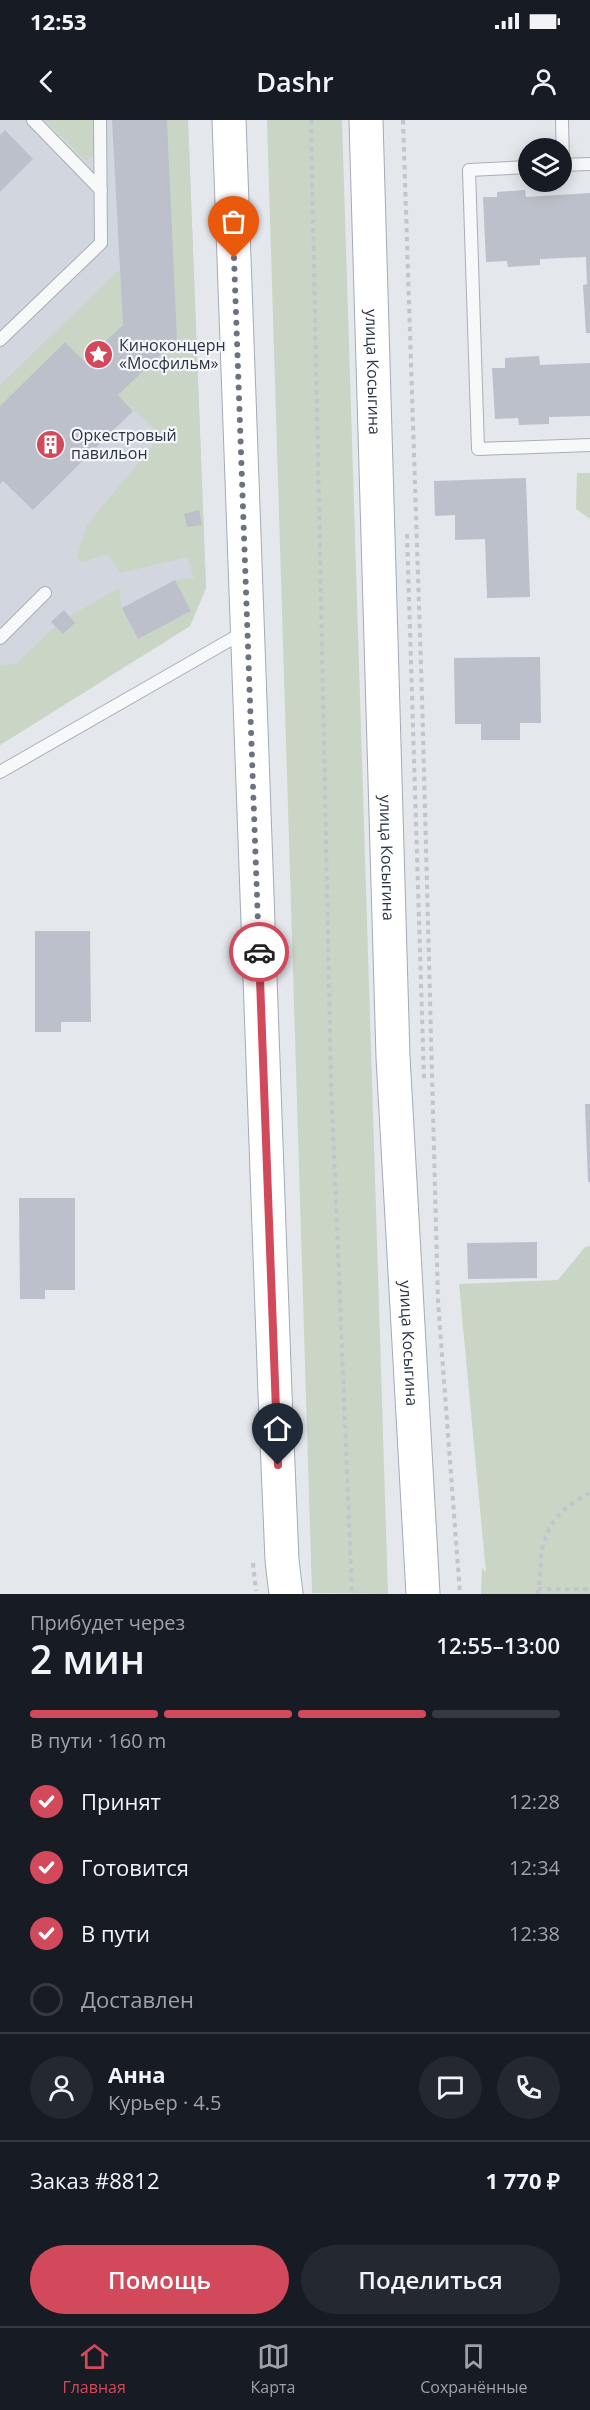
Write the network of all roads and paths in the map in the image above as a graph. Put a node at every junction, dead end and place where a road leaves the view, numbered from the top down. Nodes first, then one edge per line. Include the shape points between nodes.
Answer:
1 (33, 120) edge
2 (100, 120) edge
3 (229, 120) edge
4 (311, 120) edge
5 (366, 120) edge
6 (403, 120) edge
7 (562, 120) edge
8 (562, 138) edge
9 (590, 164) edge
10 (572, 165) edge
11 (518, 168) edge
12 (101, 190) junction
13 (0, 340) edge
14 (590, 445) edge
15 (407, 526) dead end
16 (45, 593) dead end
17 (248, 630) junction
18 (0, 638) edge
19 (0, 771) edge
20 (424, 1083) dead end
21 (590, 1493) edge
22 (590, 1589) edge
23 (537, 1592) edge
24 (286, 1594) edge
25 (352, 1594) edge
26 (423, 1594) edge
27 (460, 1594) edge

1 - 12 lane
2 - 12 lane
3 - 17 main road
4 - 25 path via 331,1081
5 - 26 main road, улица Косыгина via 393,1057
6 - 27 path via 438,1300
7 - 8 lane
9 - 10 lane
11 - 14 lane via 469,170 478,449
12 - 13 lane via 101,243
15 - 20 path
16 - 18 lane
17 - 19 lane
17 - 24 main road via 281,1548
21 - 23 path via 571,1502 552,1521 542,1553
22 - 23 path

